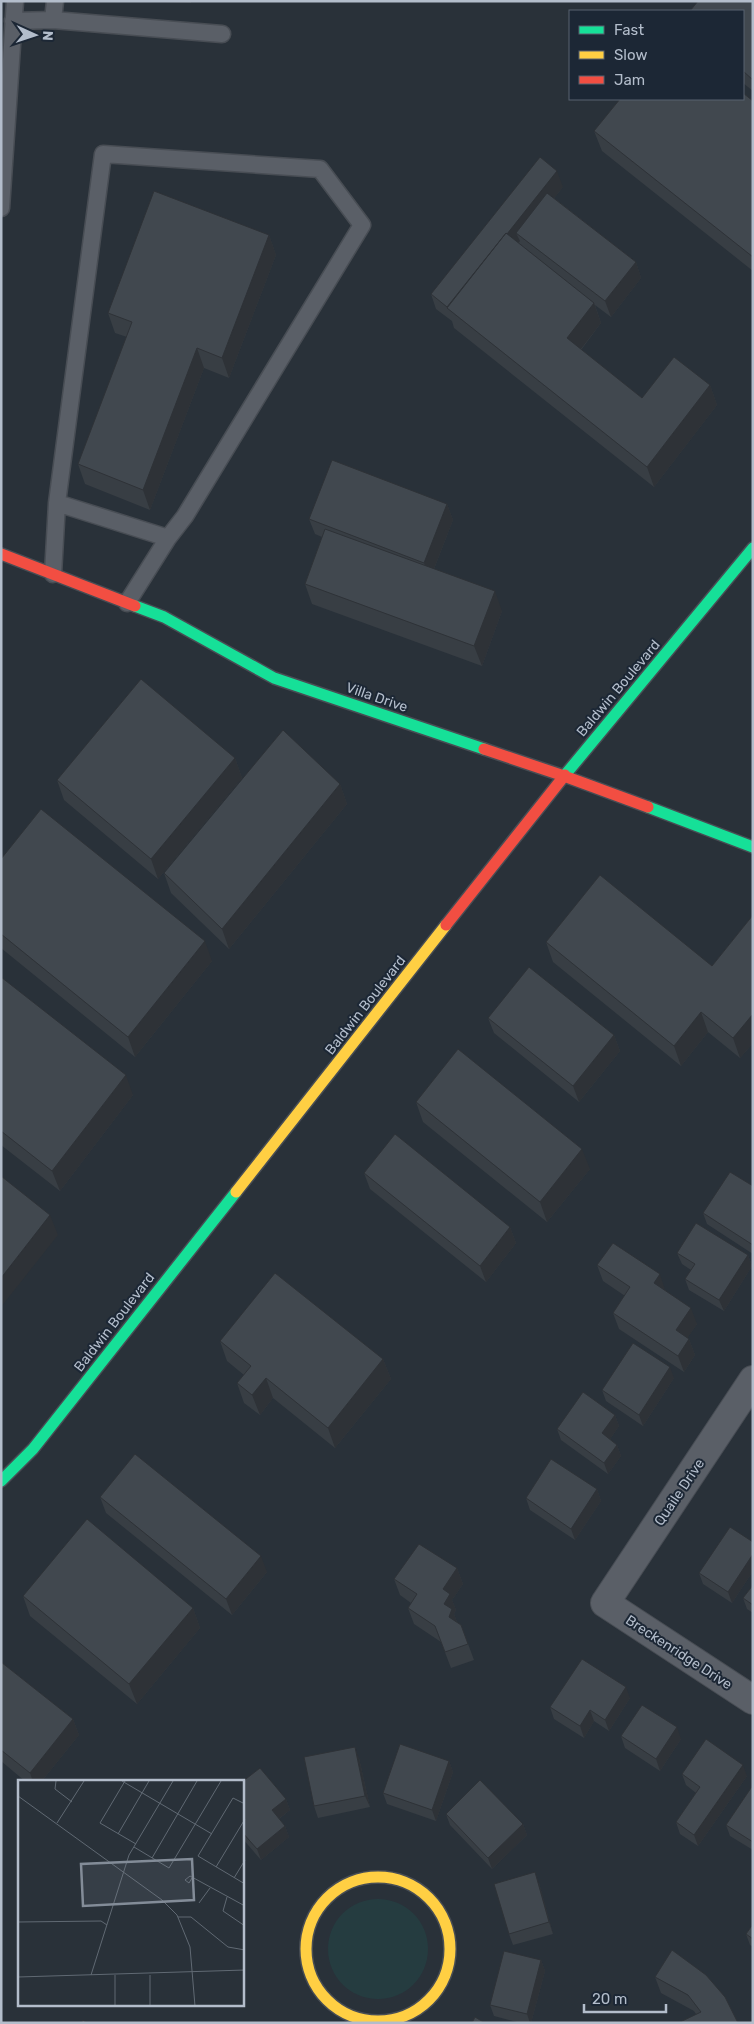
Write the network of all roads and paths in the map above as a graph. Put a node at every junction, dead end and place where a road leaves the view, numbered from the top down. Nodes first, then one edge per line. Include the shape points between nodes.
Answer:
1 (15, 1) edge
2 (55, 1) edge
3 (53, 20) junction
4 (13, 21) junction
5 (222, 34) dead end
6 (1, 208) edge
7 (58, 503) junction
8 (168, 538) junction
9 (753, 548) edge
10 (1, 554) edge
11 (53, 574) junction
12 (128, 603) junction
13 (564, 776) junction
14 (753, 847) edge
15 (753, 1380) edge
16 (1, 1481) edge
17 (605, 1603) joint
18 (753, 1700) edge
19 (395, 2022) edge

1 - 4 lane
2 - 3 lane
3 - 4 lane
3 - 5 lane
4 - 6 lane
7 - 8 lane
7 - 8 lane via 103,154 320,169 362,225 185,516
7 - 11 lane
8 - 12 lane
9 - 13 street, Baldwin Boulevard
10 - 11 street, Villa Drive
11 - 12 street, Villa Drive
12 - 13 street, Villa Drive via 164,617 274,678
13 - 14 street, Villa Drive
13 - 16 street, Baldwin Boulevard via 39,1441
15 - 17 street, Quaile Drive
17 - 18 street, Breckenridge Drive
19 - 19 street via 427,2002 442,1984 451,1955 446,1924 430,1898 405,1881 375,1875 346,1883 321,1901 307,1928 305,1959 315,1988 336,2010 364,2022

